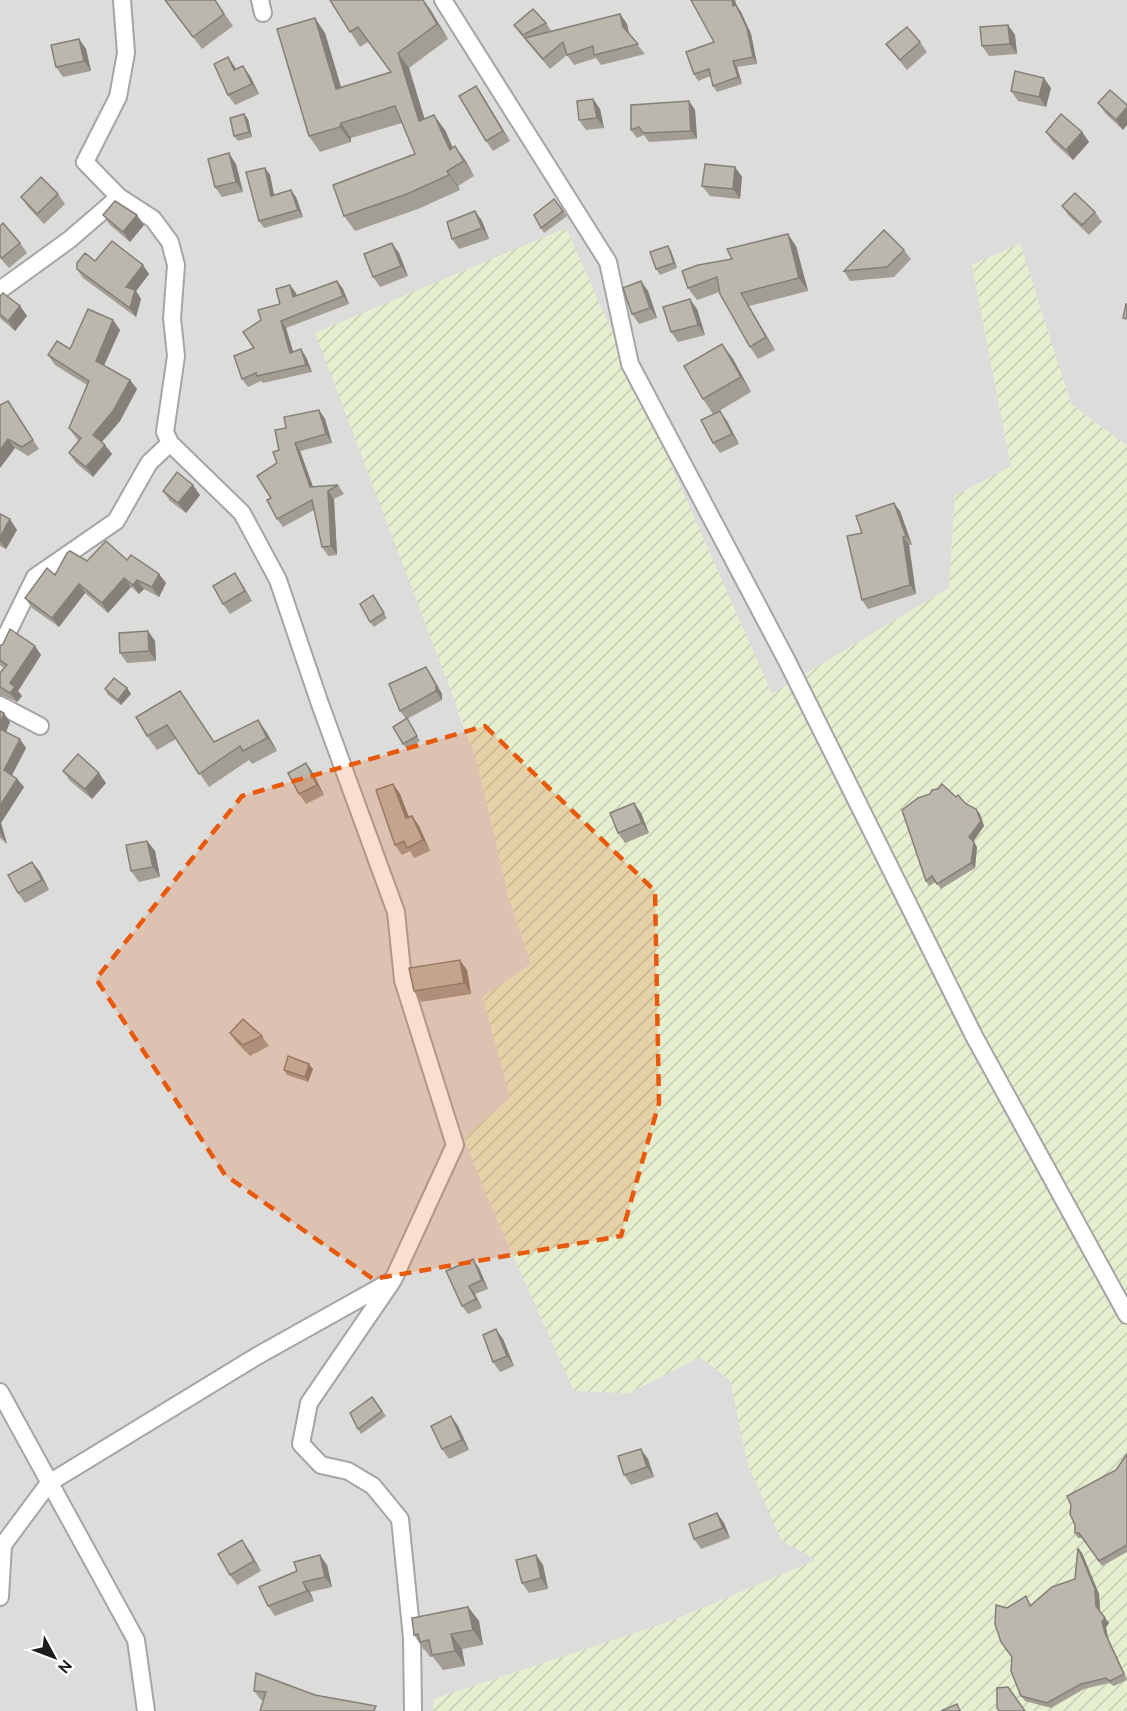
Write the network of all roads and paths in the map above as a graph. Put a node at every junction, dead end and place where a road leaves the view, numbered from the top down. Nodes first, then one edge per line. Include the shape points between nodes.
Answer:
1 (122, 0) edge
2 (443, 0) edge
3 (119, 197) junction
4 (0, 290) edge
5 (170, 443) junction
6 (0, 648) edge
7 (0, 705) edge
8 (40, 726) dead end
9 (393, 1280) junction
10 (1127, 1315) edge
11 (0, 1392) edge
12 (49, 1483) junction
13 (0, 1597) edge
14 (146, 1711) edge
15 (413, 1711) edge

1 - 3 street via 126,53 118,97 85,162
2 - 10 street via 608,262 630,364 787,661 974,1036
3 - 4 street via 69,240
3 - 5 street via 153,219 170,242 176,265 172,318 176,356 165,432
5 - 6 street via 149,463 116,521 36,577
5 - 9 street via 242,513 278,580 396,912 403,980 455,1146
7 - 8 street
9 - 12 street via 257,1356
9 - 15 street via 309,1403 302,1444 321,1465 348,1471 373,1486 400,1519 412,1638
11 - 12 street
12 - 13 street via 3,1545
12 - 14 street via 136,1640

